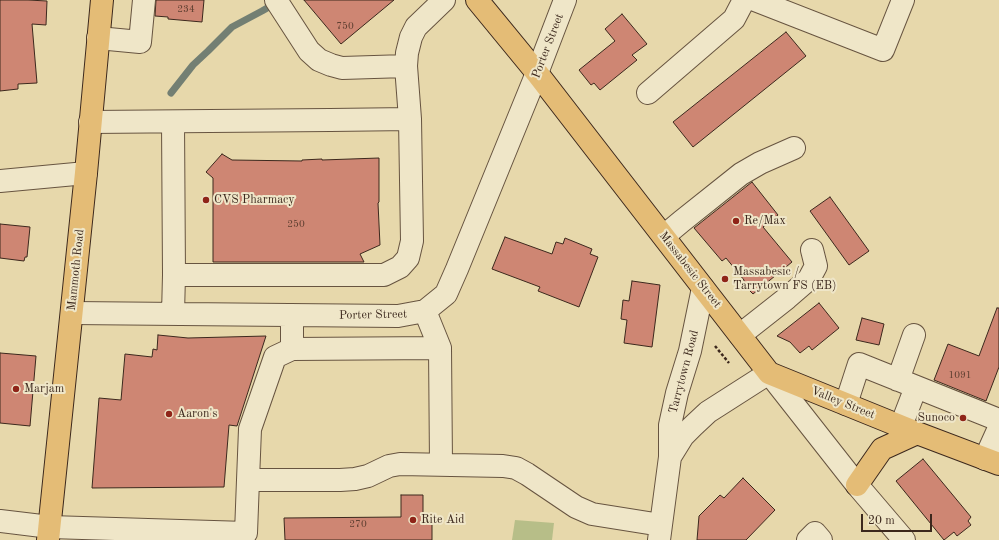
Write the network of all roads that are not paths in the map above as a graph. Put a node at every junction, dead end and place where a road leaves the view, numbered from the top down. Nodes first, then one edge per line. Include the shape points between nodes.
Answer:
1 (102, 0) edge
2 (144, 0) edge
3 (444, 0) edge
4 (477, 0) edge
5 (565, 0) edge
6 (744, 0) edge
7 (755, 0) edge
8 (903, 0) edge
9 (280, 8) edge
10 (98, 38) junction
11 (406, 66) junction
12 (537, 73) junction
13 (648, 93) dead end
14 (410, 119) junction
15 (90, 122) junction
16 (173, 122) junction
17 (794, 148) dead end
18 (86, 173) junction
19 (0, 180) edge
20 (664, 236) junction
21 (812, 250) dead end
22 (174, 275) junction
23 (703, 288) junction
24 (425, 312) junction
25 (72, 313) junction
26 (173, 314) junction
27 (292, 315) junction
28 (740, 335) junction
29 (914, 335) dead end
30 (440, 348) junction
31 (292, 349) junction
32 (769, 373) junction
33 (907, 383) junction
34 (846, 404) junction
35 (999, 420) edge
36 (999, 428) edge
37 (909, 429) junction
38 (670, 457) junction
39 (992, 462) edge
40 (441, 464) junction
41 (248, 480) junction
42 (857, 484) junction
43 (0, 521) edge
44 (660, 532) edge
45 (49, 533) edge
46 (808, 540) edge
47 (821, 540) edge
48 (904, 540) edge

1 - 10 main road, Mammoth Road
2 - 10 street via 140,42
3 - 11 street via 416,27 411,37
4 - 12 main road, Massabesic Street
5 - 12 street, Porter Street
6 - 13 street via 734,19
7 - 8 street via 883,50
9 - 11 street via 309,51 319,60 342,68
10 - 15 main road, Mammoth Road
11 - 14 street
12 - 20 main road, Massabesic Street
12 - 24 street, Porter Street via 446,294
14 - 16 street
14 - 22 street via 412,241 408,258 400,267 384,275
15 - 16 street
15 - 18 main road, Mammoth Road
16 - 22 street
17 - 20 street via 741,174
18 - 19 street
18 - 25 main road, Mammoth Road
20 - 23 main road, Massabesic Street
21 - 28 street via 816,266 809,279
22 - 26 street
23 - 28 main road, Massabesic Street
23 - 38 street, Tarrytown Road via 690,351 670,425
24 - 27 street, Porter Street via 398,316
24 - 30 street
25 - 26 street, Porter Street
25 - 45 main road, Mammoth Road
26 - 27 street, Porter Street
27 - 31 street
28 - 32 main road, Massabesic Street
29 - 33 street
30 - 31 street
30 - 40 street
31 - 41 street via 275,357 250,429
32 - 34 main road, Valley Street
32 - 38 street, Tarrytown Road via 708,412 683,436
32 - 42 street, Massabesic Street
33 - 34 street via 859,364
33 - 35 street
33 - 37 street
34 - 37 main road, Valley Street
36 - 39 street
37 - 39 main road, Valley Street
37 - 42 main road via 882,449
38 - 44 street, Tarrytown Road
40 - 41 street via 400,464 355,479
40 - 44 street via 516,468 576,507 592,514
41 - 45 street via 246,533
42 - 48 street, Massabesic Street
43 - 45 street
46 - 47 street via 815,533

